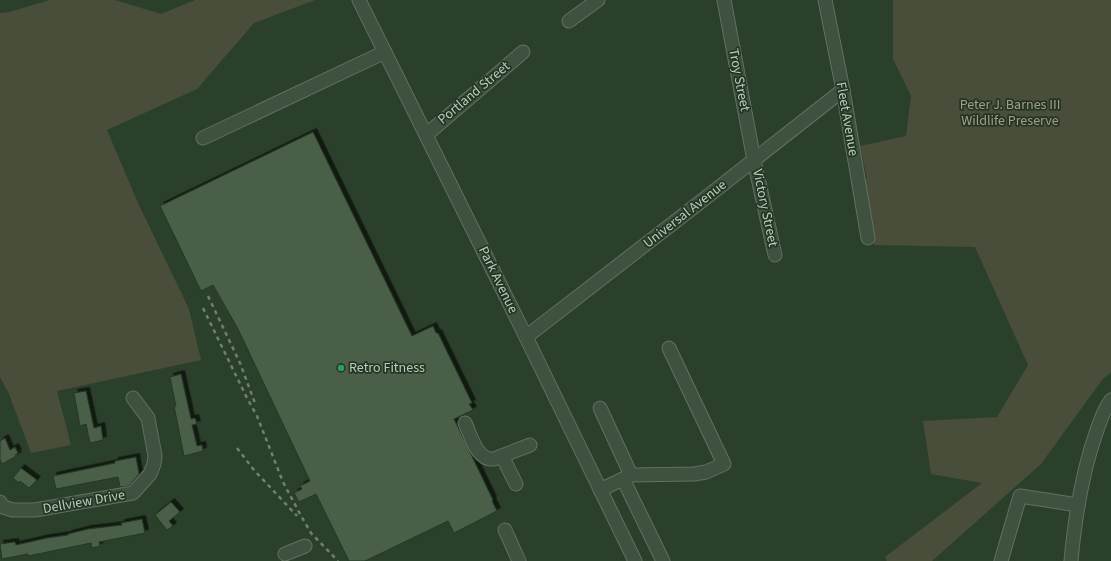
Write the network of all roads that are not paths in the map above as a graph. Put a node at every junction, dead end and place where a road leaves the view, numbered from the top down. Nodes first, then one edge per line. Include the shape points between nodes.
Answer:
1 (359, 0) edge
2 (598, 0) edge
3 (724, 0) edge
4 (825, 0) edge
5 (569, 21) dead end
6 (385, 52) junction
7 (523, 52) dead end
8 (843, 90) junction
9 (426, 135) junction
10 (203, 138) dead end
11 (754, 160) junction
12 (868, 238) dead end
13 (775, 256) dead end
14 (526, 337) junction
15 (669, 348) dead end
16 (133, 398) dead end
17 (1111, 400) edge
18 (600, 408) dead end
19 (465, 423) dead end
20 (530, 445) dead end
21 (502, 456) junction
22 (627, 477) junction
23 (516, 484) dead end
24 (600, 490) junction
25 (0, 502) edge
26 (1078, 505) junction
27 (505, 530) dead end
28 (305, 546) dead end
29 (284, 554) dead end
30 (519, 561) edge
31 (635, 561) edge
32 (662, 561) edge
33 (1001, 561) edge
34 (1071, 561) edge

1 - 6 street, Park Avenue
2 - 5 street
3 - 11 street, Troy Street
4 - 8 street, Fleet Avenue
6 - 9 street, Park Avenue
6 - 10 street
7 - 9 street, Portland Street
8 - 11 street, Universal Avenue
8 - 12 street, Fleet Avenue
9 - 14 street, Park Avenue
11 - 13 street, Victory Street
11 - 14 street, Universal Avenue
14 - 24 street, Park Avenue
15 - 22 street via 724,464 694,474
16 - 25 street, Dellview Drive via 148,418 155,456 150,474 133,493 35,510 13,510 3,507
17 - 26 street via 1105,407 1091,447
18 - 22 street
19 - 21 street via 482,457 489,460
20 - 21 street
21 - 23 street
22 - 24 street
22 - 32 street
24 - 31 street, Park Avenue
26 - 33 street via 1020,496
26 - 34 street
27 - 30 street
28 - 29 street

